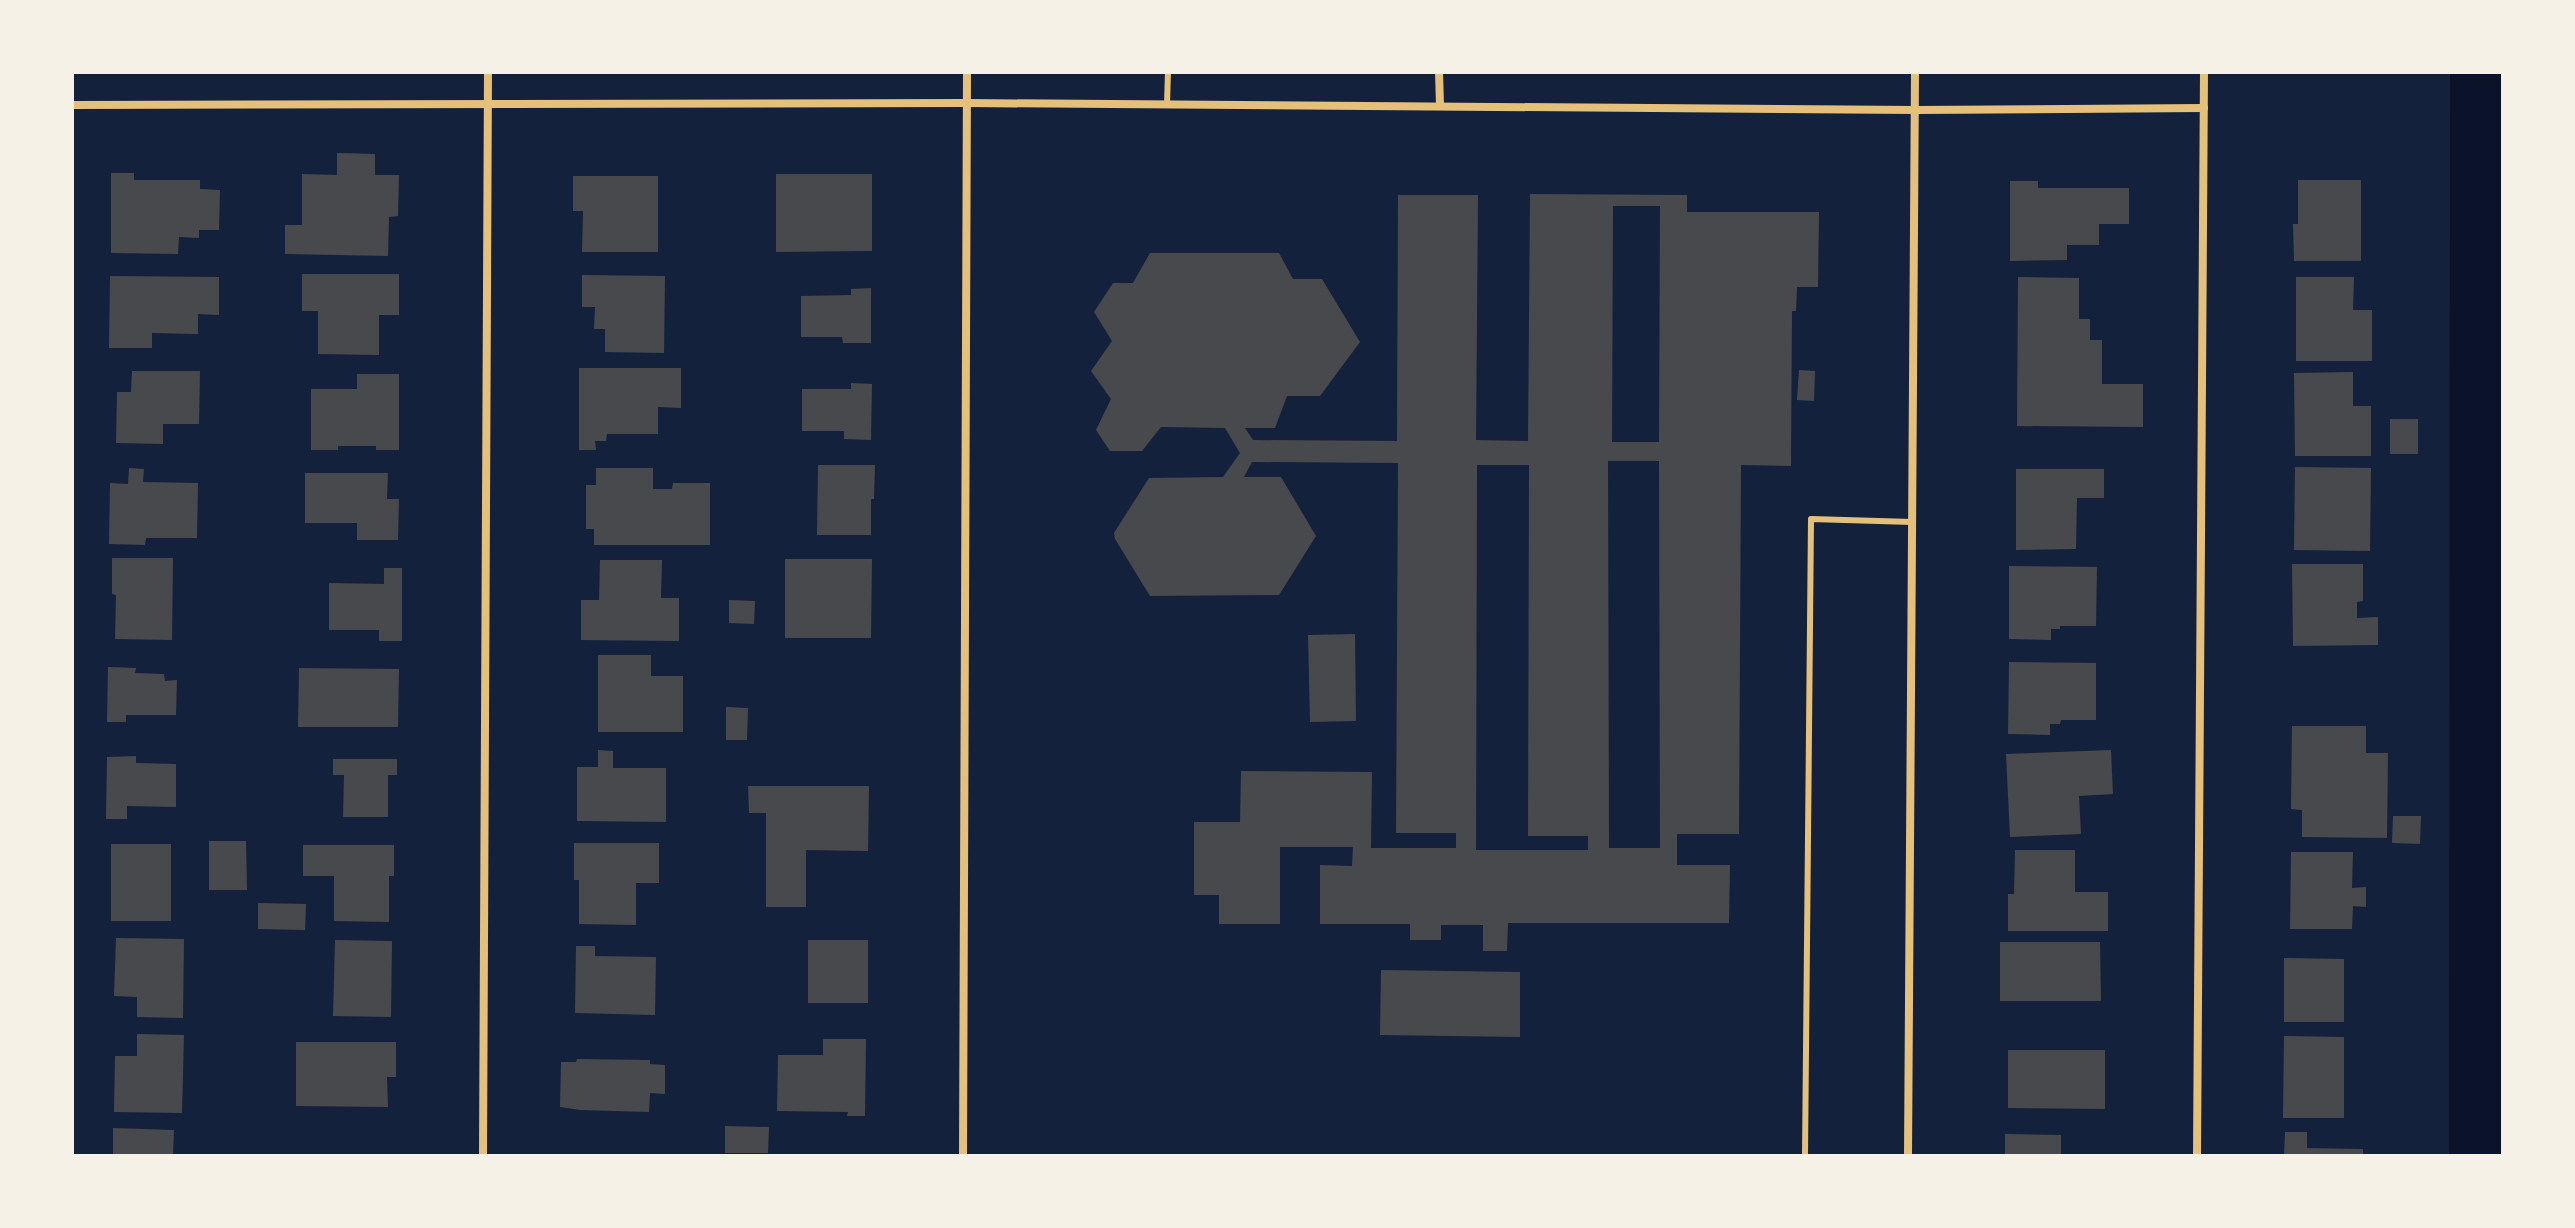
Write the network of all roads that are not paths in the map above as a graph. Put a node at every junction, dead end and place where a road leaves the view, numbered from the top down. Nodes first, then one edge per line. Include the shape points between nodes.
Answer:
1 (488, 72) edge
2 (967, 72) edge
3 (1168, 72) edge
4 (1439, 72) edge
5 (1915, 72) edge
6 (2204, 72) edge
7 (488, 103) junction
8 (967, 103) junction
9 (1167, 104) junction
10 (72, 105) edge
11 (1440, 105) junction
12 (2204, 108) junction
13 (1915, 110) junction
14 (1912, 522) junction
15 (483, 1156) edge
16 (963, 1156) edge
17 (1805, 1156) edge
18 (1908, 1156) edge
19 (2197, 1156) edge

1 - 7 street
2 - 8 street
3 - 9 lane
4 - 11 street
5 - 13 street
6 - 12 street
7 - 8 street
7 - 10 street
7 - 15 street
8 - 9 street
8 - 16 street
9 - 11 street
11 - 13 street
12 - 13 street
12 - 19 street
13 - 14 street
14 - 17 lane via 1811,519
14 - 18 street

